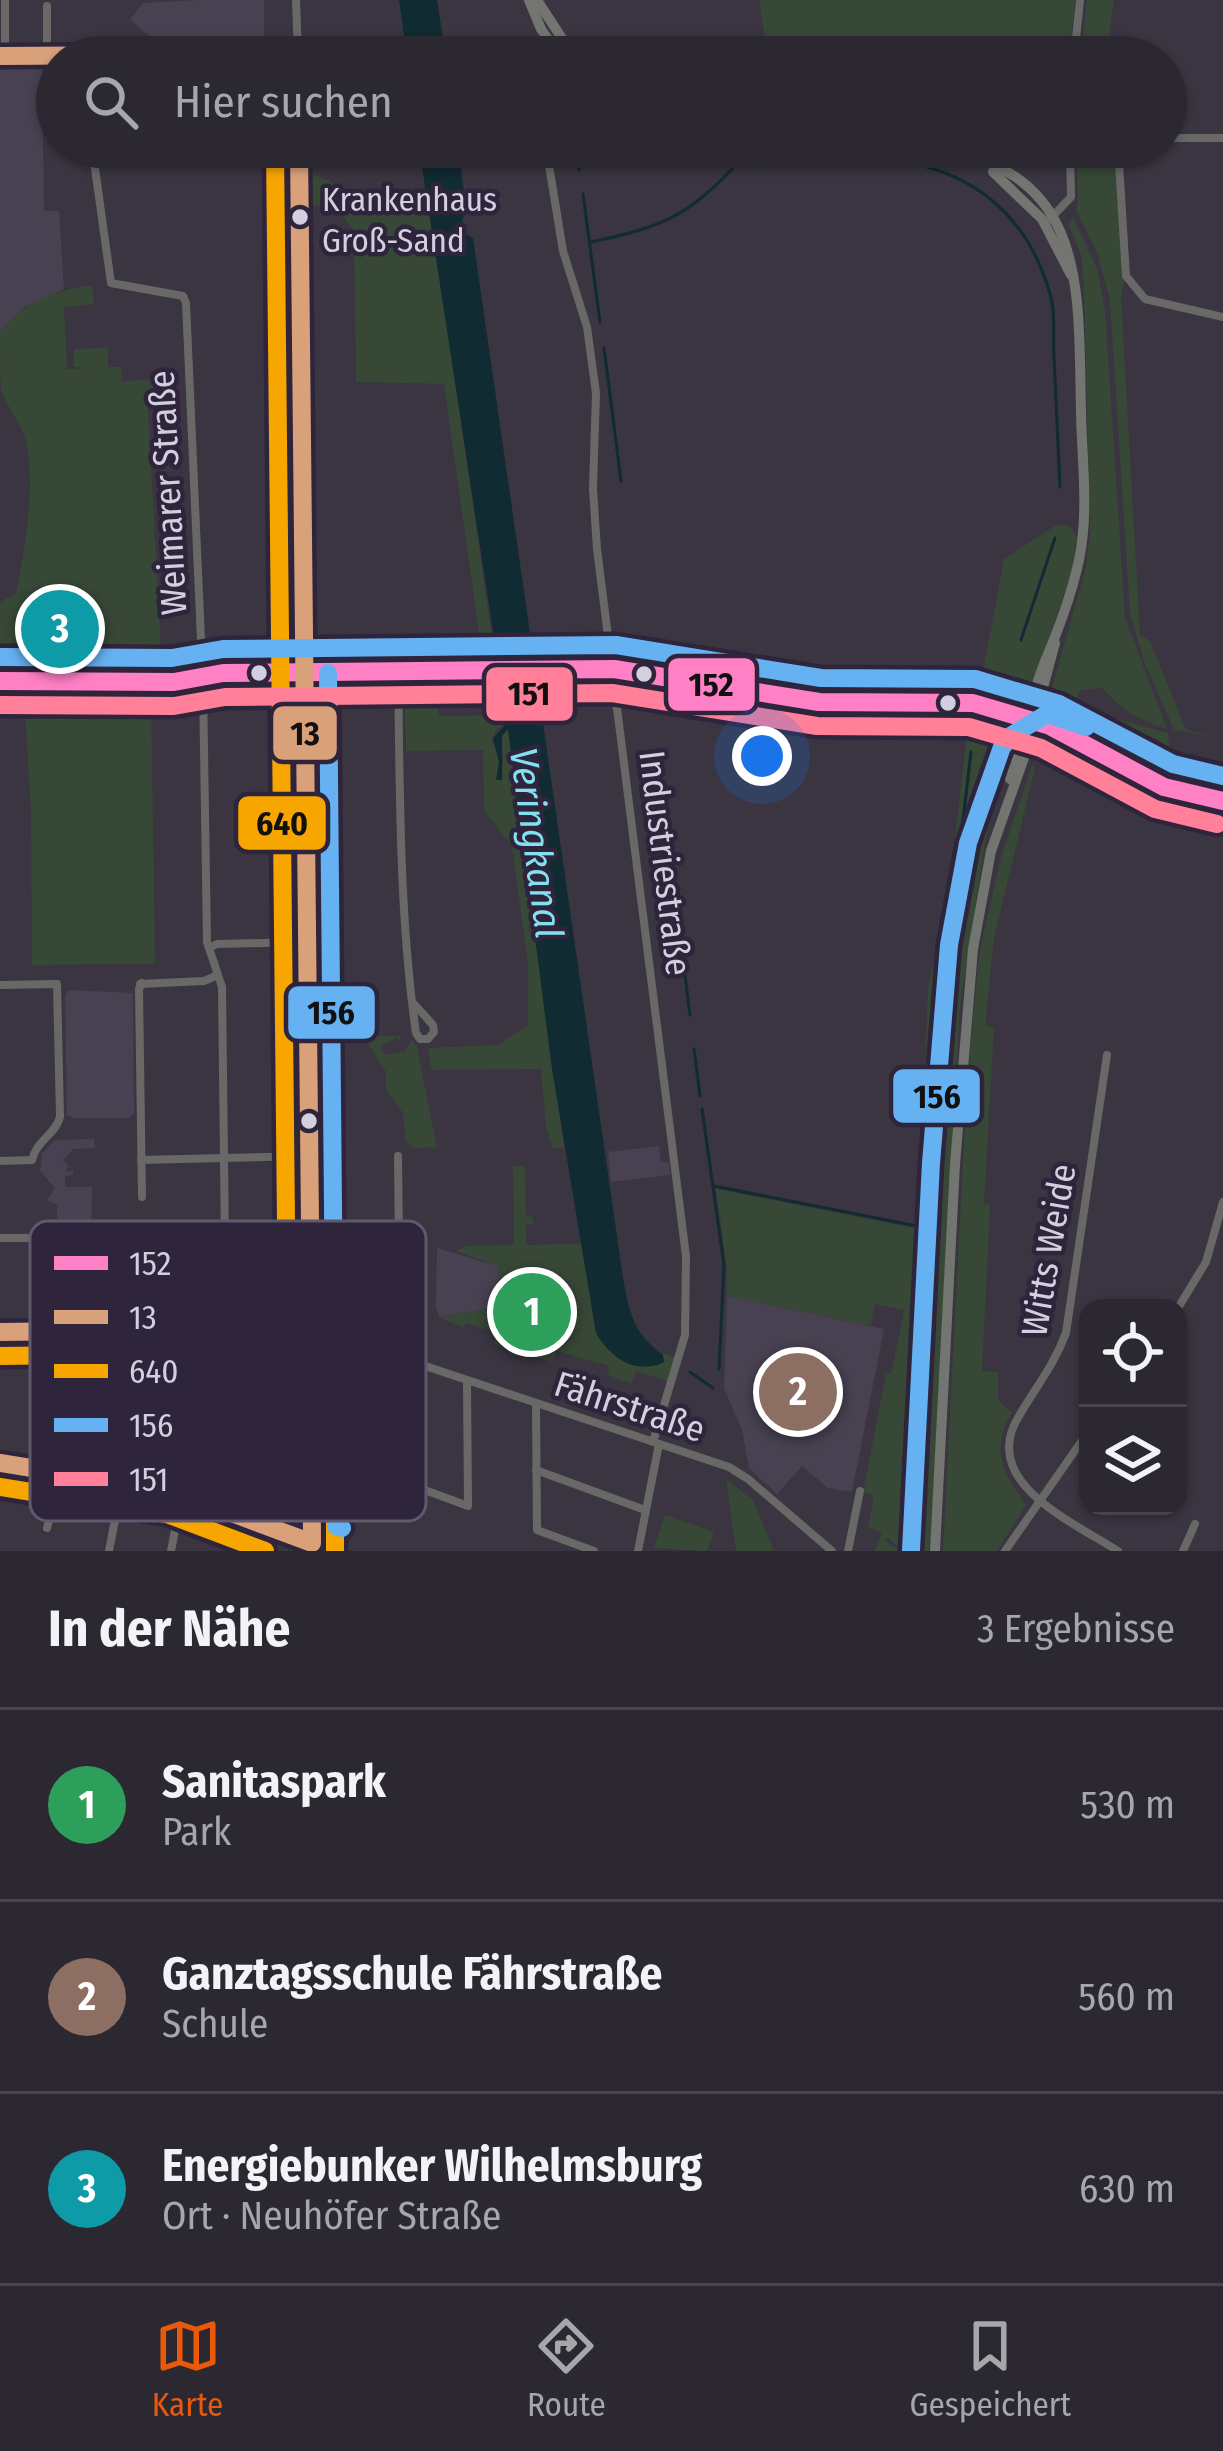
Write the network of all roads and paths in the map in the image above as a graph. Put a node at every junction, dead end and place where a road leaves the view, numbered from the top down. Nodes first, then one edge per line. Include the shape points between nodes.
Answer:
1 (5, 0) edge
2 (296, 0) edge
3 (533, 0) edge
4 (1080, 0) edge
5 (47, 5) dead end
6 (47, 36) edge
7 (297, 36) edge
8 (552, 36) edge
9 (1076, 36) edge
10 (36, 55) edge
11 (2, 56) edge
12 (1187, 138) edge
13 (1223, 138) edge
14 (95, 168) edge
15 (299, 168) edge
16 (549, 168) edge
17 (993, 168) edge
18 (1070, 168) edge
19 (1119, 168) edge
20 (1048, 220) junction
21 (1223, 317) edge
22 (614, 669) junction
23 (398, 671) junction
24 (304, 673) junction
25 (202, 676) junction
26 (0, 680) edge
27 (1030, 724) junction
28 (1050, 738) junction
29 (1025, 755) junction
30 (1164, 787) junction
31 (1223, 801) edge
32 (1004, 812) junction
33 (306, 942) junction
34 (209, 948) junction
35 (218, 975) junction
36 (0, 985) edge
37 (414, 1004) dead end
38 (1107, 1055) dead end
39 (309, 1156) junction
40 (398, 1156) dead end
41 (223, 1158) junction
42 (141, 1160) junction
43 (0, 1162) edge
44 (142, 1197) dead end
45 (1223, 1202) edge
46 (224, 1221) edge
47 (310, 1221) edge
48 (399, 1221) edge
49 (0, 1238) edge
50 (30, 1238) edge
51 (1183, 1299) edge
52 (0, 1332) edge
53 (30, 1332) edge
54 (426, 1368) edge
55 (467, 1382) junction
56 (536, 1405) junction
57 (656, 1443) junction
58 (1079, 1445) edge
59 (0, 1463) edge
60 (30, 1468) edge
61 (536, 1470) junction
62 (426, 1489) edge
63 (860, 1490) dead end
64 (1041, 1501) junction
65 (645, 1510) junction
66 (49, 1521) edge
67 (115, 1521) edge
68 (177, 1521) edge
69 (249, 1521) edge
70 (1195, 1524) dead end
71 (47, 1528) dead end
72 (313, 1547) edge
73 (109, 1551) edge
74 (171, 1551) edge
75 (334, 1551) edge
76 (594, 1551) edge
77 (638, 1551) edge
78 (832, 1551) edge
79 (848, 1551) edge
80 (935, 1551) edge
81 (1005, 1551) edge
82 (1118, 1551) edge
83 (1183, 1551) edge

1 - 11 street
2 - 7 street
3 - 8 main road
4 - 9 street
5 - 6 street
10 - 11 street
12 - 13 street
14 - 25 street, Weimarer Straße via 111,284 183,296 186,303
15 - 24 street
16 - 22 street, Industriestraße via 596,393 593,489
17 - 20 main road via 1015,177
18 - 20 street via 1071,197
19 - 21 street via 1126,276 1145,299
20 - 27 main road via 1072,258 1076,289 1083,531
22 - 23 main road
22 - 27 main road via 798,700 974,703
22 - 57 street, Industriestraße via 684,1232 685,1335
23 - 24 main road
23 - 37 street
24 - 25 main road
24 - 33 street
25 - 26 main road
25 - 34 street, Weimarer Straße
27 - 28 main road
27 - 29 main road
27 - 30 main road
27 - 32 main road
28 - 29 main road
28 - 30 main road
29 - 32 main road
30 - 31 main road
32 - 80 main road via 973,949 963,1054
33 - 34 street
33 - 39 street
34 - 35 street, Weimarer Straße
35 - 41 street, Weimarer Straße
35 - 42 street via 141,984
36 - 43 street via 57,984 59,1121 32,1160
38 - 64 street, Witts Weide via 1066,1333 1007,1450 1015,1476
39 - 41 street
39 - 47 street
40 - 48 street
41 - 42 street
41 - 46 street, Weimarer Straße
42 - 44 street
45 - 51 street via 1206,1262
49 - 50 street
52 - 53 street
54 - 55 street, Fährstraße
55 - 56 street, Fährstraße
55 - 62 street via 469,1506
56 - 57 street, Fährstraße
56 - 61 street
57 - 65 street, Industriestraße
57 - 78 street, Fährstraße via 729,1467
58 - 64 street
59 - 60 street
61 - 65 street
61 - 76 street via 537,1530
63 - 79 street
64 - 81 street
64 - 82 street
65 - 77 street, Industriestraße
66 - 71 street
67 - 73 street
68 - 74 street
69 - 72 street
70 - 83 street
72 - 75 street

